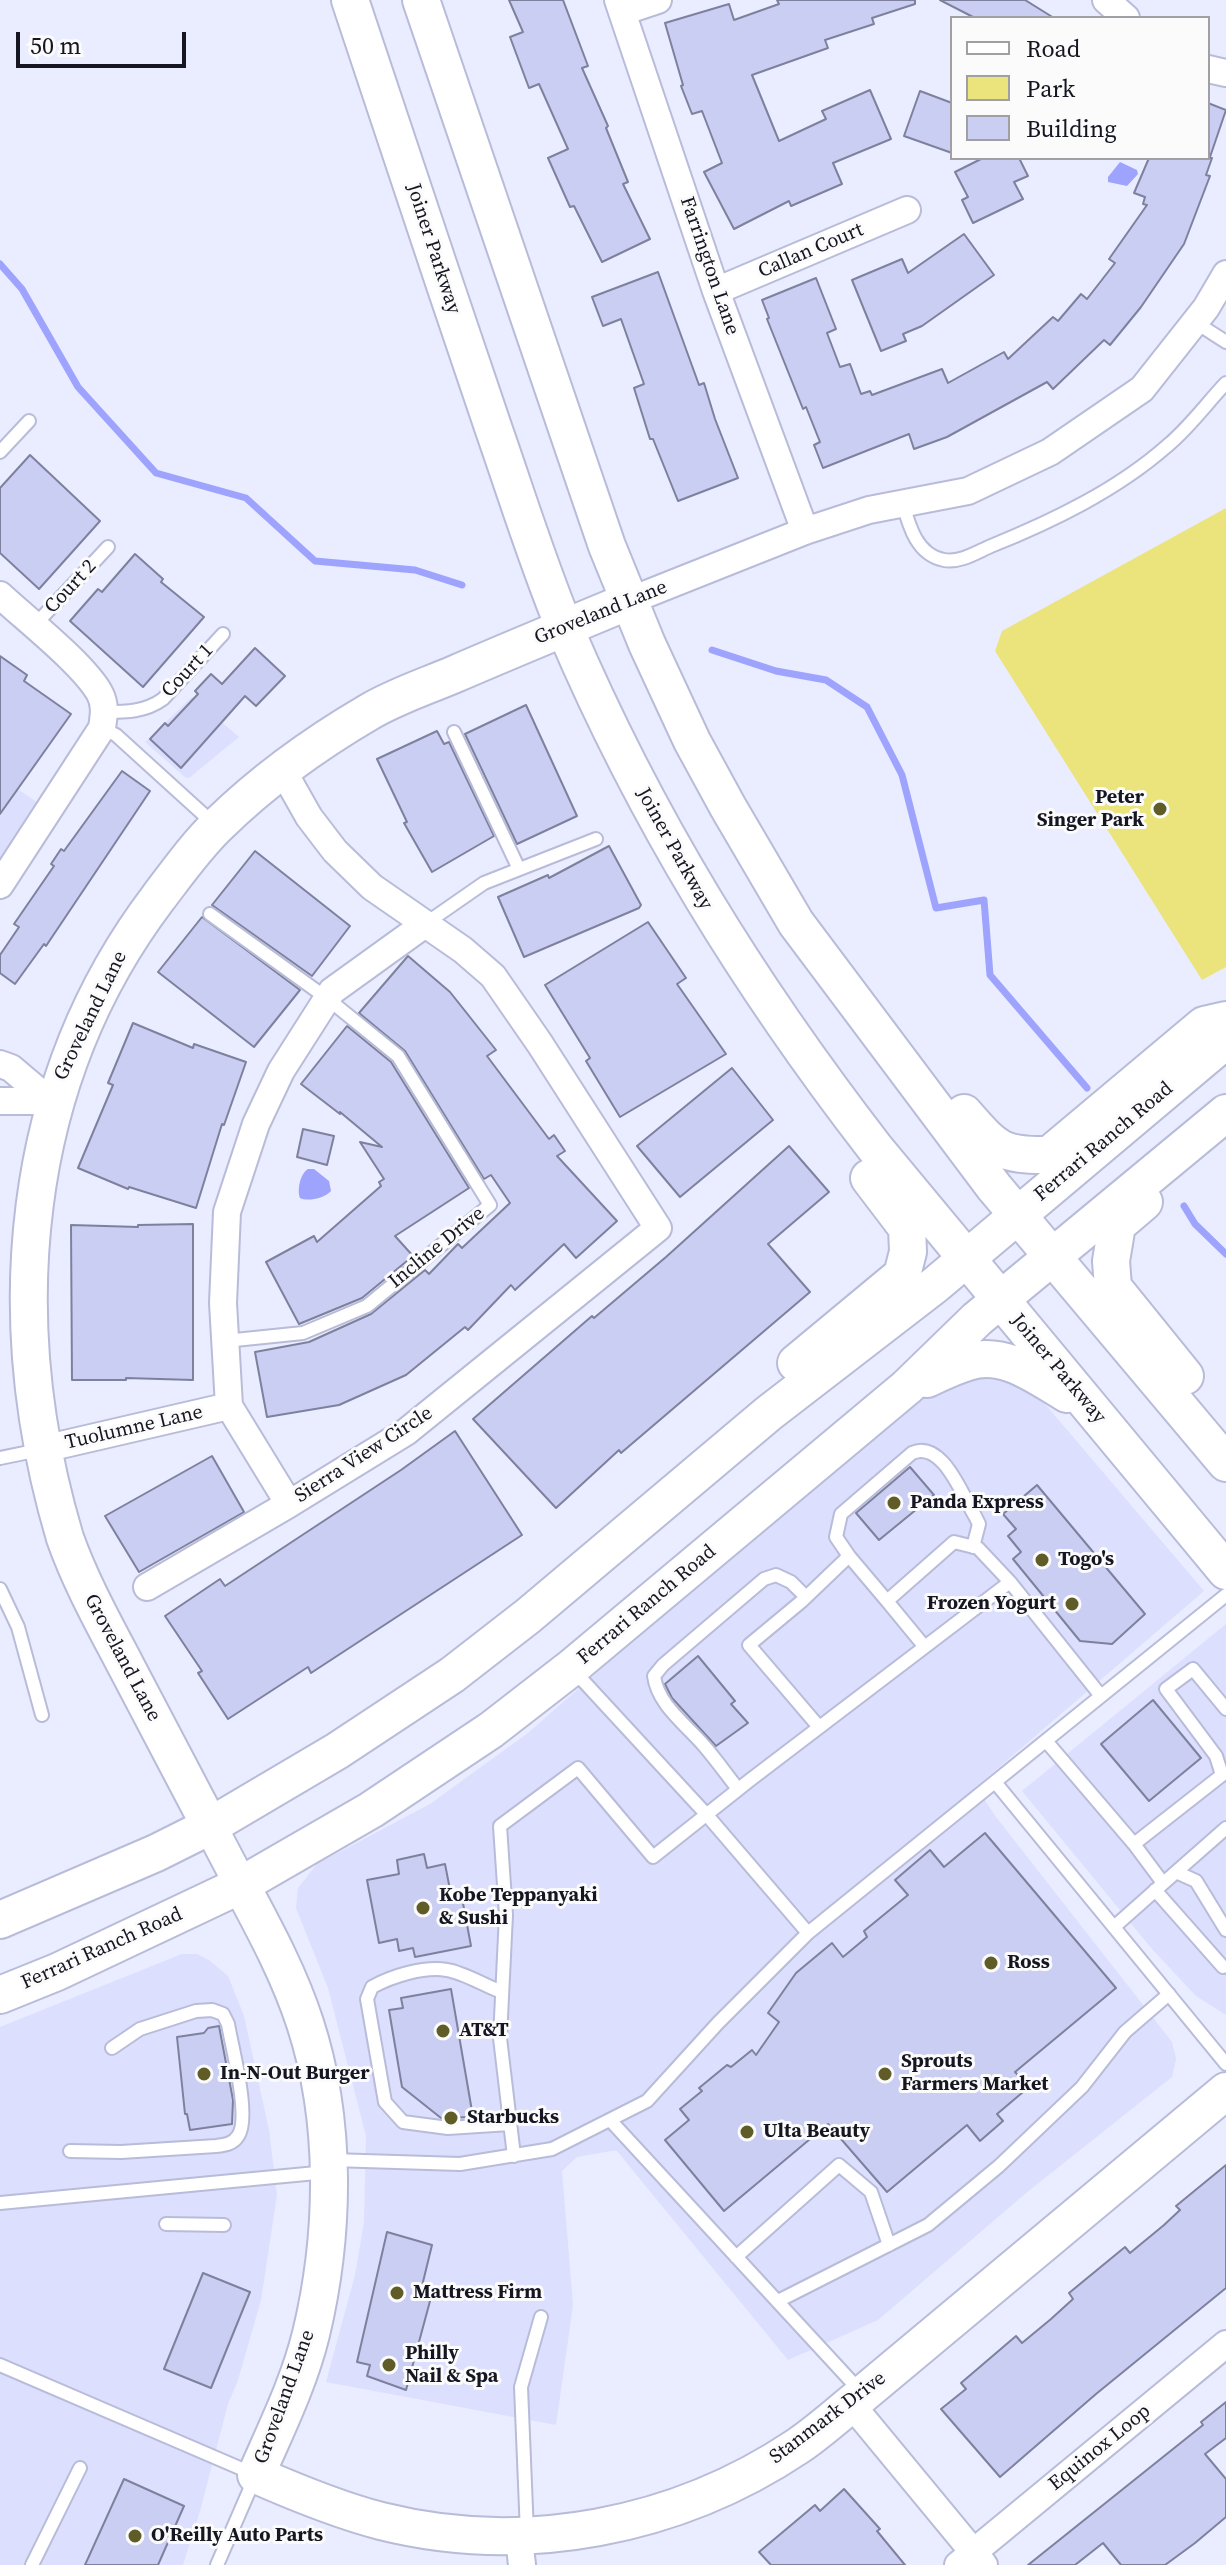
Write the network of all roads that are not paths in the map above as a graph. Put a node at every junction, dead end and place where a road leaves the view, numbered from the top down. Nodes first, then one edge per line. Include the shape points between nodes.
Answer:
1 (350, 0) edge
2 (421, 0) edge
3 (658, 0) edge
4 (1106, 0) edge
5 (620, 6) edge
6 (1124, 16) edge
7 (907, 210) dead end
8 (1226, 274) edge
9 (716, 291) junction
10 (1195, 322) junction
11 (1226, 342) edge
12 (1226, 383) edge
13 (29, 421) dead end
14 (0, 452) edge
15 (903, 504) junction
16 (805, 531) junction
17 (108, 547) dead end
18 (629, 601) junction
19 (3, 605) edge
20 (34, 626) junction
21 (564, 628) junction
22 (223, 634) dead end
23 (103, 720) junction
24 (454, 732) dead end
25 (283, 771) junction
26 (217, 826) junction
27 (596, 839) dead end
28 (519, 869) junction
29 (0, 885) edge
30 (210, 914) dead end
31 (425, 924) junction
32 (807, 939) junction
33 (754, 982) junction
34 (328, 999) junction
35 (1226, 1020) edge
36 (1226, 1040) edge
37 (0, 1064) edge
38 (0, 1101) edge
39 (50, 1101) junction
40 (1226, 1113) edge
41 (1226, 1134) edge
42 (1017, 1215) junction
43 (1053, 1257) junction
44 (967, 1259) junction
45 (1001, 1300) junction
46 (225, 1341) junction
47 (907, 1387) junction
48 (229, 1406) junction
49 (1091, 1409) junction
50 (769, 1413) junction
51 (1226, 1427) edge
52 (39, 1450) junction
53 (0, 1458) edge
54 (1226, 1463) edge
55 (289, 1504) junction
56 (973, 1547) junction
57 (849, 1556) junction
58 (1226, 1571) edge
59 (1010, 1582) junction
60 (147, 1587) dead end
61 (0, 1589) edge
62 (1226, 1595) edge
63 (806, 1597) junction
64 (887, 1601) junction
65 (924, 1646) junction
66 (571, 1668) junction
67 (1101, 1696) junction
68 (1226, 1709) edge
69 (42, 1715) dead end
70 (819, 1727) junction
71 (1046, 1741) junction
72 (995, 1782) junction
73 (738, 1789) junction
74 (706, 1814) junction
75 (210, 1826) junction
76 (1226, 1828) edge
77 (1134, 1844) junction
78 (1176, 1872) junction
79 (241, 1885) junction
80 (1159, 1886) junction
81 (0, 1920) edge
82 (1114, 1927) junction
83 (1226, 1930) edge
84 (808, 1933) junction
85 (1223, 1967) dead end
86 (502, 1992) junction
87 (1169, 1994) junction
88 (0, 1995) edge
89 (112, 2048) dead end
90 (1226, 2064) edge
91 (1226, 2091) edge
92 (610, 2120) junction
93 (510, 2124) junction
94 (70, 2151) dead end
95 (514, 2156) junction
96 (329, 2166) junction
97 (0, 2203) edge
98 (166, 2224) dead end
99 (224, 2225) dead end
100 (889, 2245) junction
101 (736, 2257) junction
102 (778, 2301) junction
103 (541, 2317) dead end
104 (1226, 2344) edge
105 (0, 2365) edge
106 (857, 2399) junction
107 (80, 2468) dead end
108 (256, 2475) junction
109 (522, 2546) edge
110 (972, 2561) edge
111 (32, 2565) edge
112 (217, 2565) edge

1 - 21 main road, Joiner Parkway
2 - 18 main road
3 - 5 street
4 - 6 street
5 - 9 street, Farrington Lane
7 - 9 street, Callan Court
8 - 10 street, Groveland Lane
9 - 16 street, Farrington Lane
10 - 11 lane
10 - 15 street, Groveland Lane via 1142,389 1050,452 968,491
12 - 15 lane via 1169,445 1134,472 1045,524 963,558 944,560 918,543
13 - 14 lane
15 - 16 street, Groveland Lane
16 - 18 street, Groveland Lane
17 - 20 lane, Court 2
18 - 21 main road, Groveland Lane
18 - 32 main road via 692,741
19 - 20 street
20 - 23 street via 87,675 100,694
21 - 25 main road, Groveland Lane via 379,707
21 - 33 main road, Joiner Parkway via 661,829
22 - 23 lane, Court 1 via 152,707
23 - 26 lane
23 - 29 street
24 - 28 lane
25 - 26 main road, Groveland Lane
25 - 31 street via 335,851 372,887
26 - 39 main road, Groveland Lane via 136,927 99,988
27 - 28 lane
28 - 31 lane via 484,883
30 - 34 lane
31 - 34 street, Sierra View Circle
31 - 55 street, Sierra View Circle via 493,976 658,1228 406,1432
32 - 35 main road via 994,1147 1024,1155 1049,1155 1204,1025
32 - 42 main road
33 - 44 main road, Joiner Parkway via 847,1113
33 - 50 main road via 758,1027 907,1228 908,1252 902,1275 789,1369
34 - 46 street, Sierra View Circle via 281,1071 239,1172 227,1212
34 - 46 lane, Incline Drive via 398,1056 490,1205 367,1306 303,1333
36 - 42 main road, Ferrari Ranch Road
37 - 39 street
38 - 39 street
39 - 52 main road, Groveland Lane via 26,1221 22,1278 27,1393
40 - 43 main road, Ferrari Ranch Road
41 - 51 main road via 1117,1225 1111,1261 1113,1287
42 - 43 main road
42 - 44 main road, Ferrari Ranch Road
43 - 45 main road, Ferrari Ranch Road
43 - 54 main road
44 - 45 main road, Joiner Parkway
44 - 50 main road, Ferrari Ranch Road
45 - 47 main road, Ferrari Ranch Road
45 - 49 main road, Joiner Parkway
46 - 48 street, Sierra View Circle
47 - 49 main road via 971,1360 997,1359 1021,1366
47 - 66 main road, Ferrari Ranch Road
48 - 52 street, Tuolumne Lane
48 - 55 street, Sierra View Circle
49 - 58 main road, Joiner Parkway
50 - 75 main road, Ferrari Ranch Road via 452,1675
52 - 53 lane
52 - 75 main road, Groveland Lane via 64,1537 88,1595
55 - 60 street
56 - 57 lane via 979,1524 975,1516 940,1458 919,1449 841,1514 836,1537
56 - 59 lane
56 - 64 lane via 954,1542
57 - 63 lane
57 - 64 lane
59 - 65 lane
59 - 67 lane
61 - 69 lane via 18,1627
62 - 67 lane
63 - 70 lane via 749,1645
63 - 73 lane via 776,1575 764,1579 654,1676 668,1708
64 - 65 lane
65 - 70 lane
66 - 74 lane
66 - 79 main road, Ferrari Ranch Road via 433,1771
67 - 71 lane
68 - 77 lane via 1193,1669 1166,1689 1216,1756 1222,1775
70 - 73 lane
71 - 72 lane
71 - 77 lane
72 - 82 lane
72 - 84 lane
73 - 74 lane
74 - 84 lane
74 - 86 lane via 653,1857 578,1768 500,1826 506,1915
75 - 79 street, Groveland Lane
75 - 81 main road, Ferrari Ranch Road
76 - 78 lane
77 - 80 lane
78 - 80 lane
78 - 83 lane via 1196,1881
79 - 88 main road, Ferrari Ranch Road
79 - 96 main road, Groveland Lane via 306,2024
80 - 82 lane
80 - 85 lane
82 - 87 lane
84 - 92 lane via 647,2101
86 - 93 lane via 500,2038
86 - 93 lane via 447,1970 387,1979 372,1987 367,1999 385,2102 403,2122 448,2128
87 - 90 lane
87 - 100 lane via 1125,2032 1082,2087 999,2166 928,2225
89 - 94 lane via 140,2029 172,2018 204,2010 223,2014 243,2118 240,2134 229,2144 216,2146
91 - 106 main road, Stanmark Drive
92 - 95 lane via 552,2149
92 - 101 lane
93 - 95 lane
95 - 96 lane via 460,2164
96 - 97 lane
96 - 108 main road, Groveland Lane via 320,2286 310,2336
98 - 99 lane
100 - 101 lane via 871,2192 839,2165
100 - 102 lane
101 - 102 lane
102 - 106 lane
103 - 109 lane via 521,2387
104 - 110 street, Equinox Loop
105 - 108 lane
106 - 109 main road, Stanmark Drive via 800,2444 709,2494 669,2510
106 - 110 street, Equinox Loop
107 - 111 lane
108 - 109 main road, Stanmark Drive via 383,2522
108 - 112 lane, Groveland Lane

